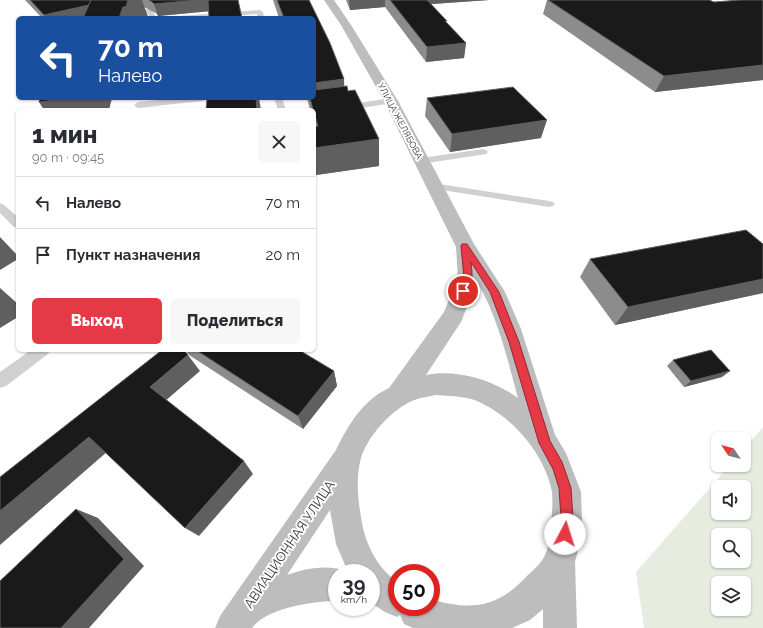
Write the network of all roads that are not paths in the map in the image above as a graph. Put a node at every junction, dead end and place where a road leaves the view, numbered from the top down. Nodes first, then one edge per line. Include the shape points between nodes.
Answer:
1 (329, 0) edge
2 (120, 10) edge
3 (154, 16) edge
4 (207, 16) edge
5 (261, 16) edge
6 (181, 100) edge
7 (391, 101) junction
8 (138, 104) edge
9 (316, 112) edge
10 (483, 152) dead end
11 (421, 161) junction
12 (433, 186) junction
13 (549, 204) dead end
14 (0, 207) edge
15 (16, 222) edge
16 (465, 246) junction
17 (40, 352) edge
18 (0, 381) edge
19 (399, 394) junction
20 (545, 443) junction
21 (346, 459) junction
22 (560, 561) junction
23 (328, 585) edge
24 (388, 592) edge
25 (440, 615) edge
26 (239, 618) edge
27 (560, 628) edge

1 - 7 main road, УЛИЦА ЖЕЛЯБОВА
2 - 3 lane via 149,11
4 - 5 lane via 260,12
6 - 8 lane
7 - 9 lane
7 - 11 main road, УЛИЦА ЖЕЛЯБОВА
10 - 11 lane
11 - 12 main road, УЛИЦА ЖЕЛЯБОВА
12 - 13 lane
12 - 16 main road, УЛИЦА ЖЕЛЯБОВА
14 - 15 lane
16 - 19 main road via 468,278 453,316
16 - 20 main road, УЛИЦА ЖЕЛЯБОВА via 494,292 510,330
17 - 18 lane
19 - 20 main road via 430,384 456,383 482,390 507,404 528,421
19 - 21 main road via 377,411 360,429
20 - 22 main road via 558,466 565,488 567,518
21 - 24 main road via 343,490 347,531 359,563
21 - 26 main road, АВИАЦИОННАЯ УЛИЦА
22 - 25 main road via 552,574 523,605 496,617 462,624
22 - 27 main road
23 - 26 main road via 304,586 279,593

